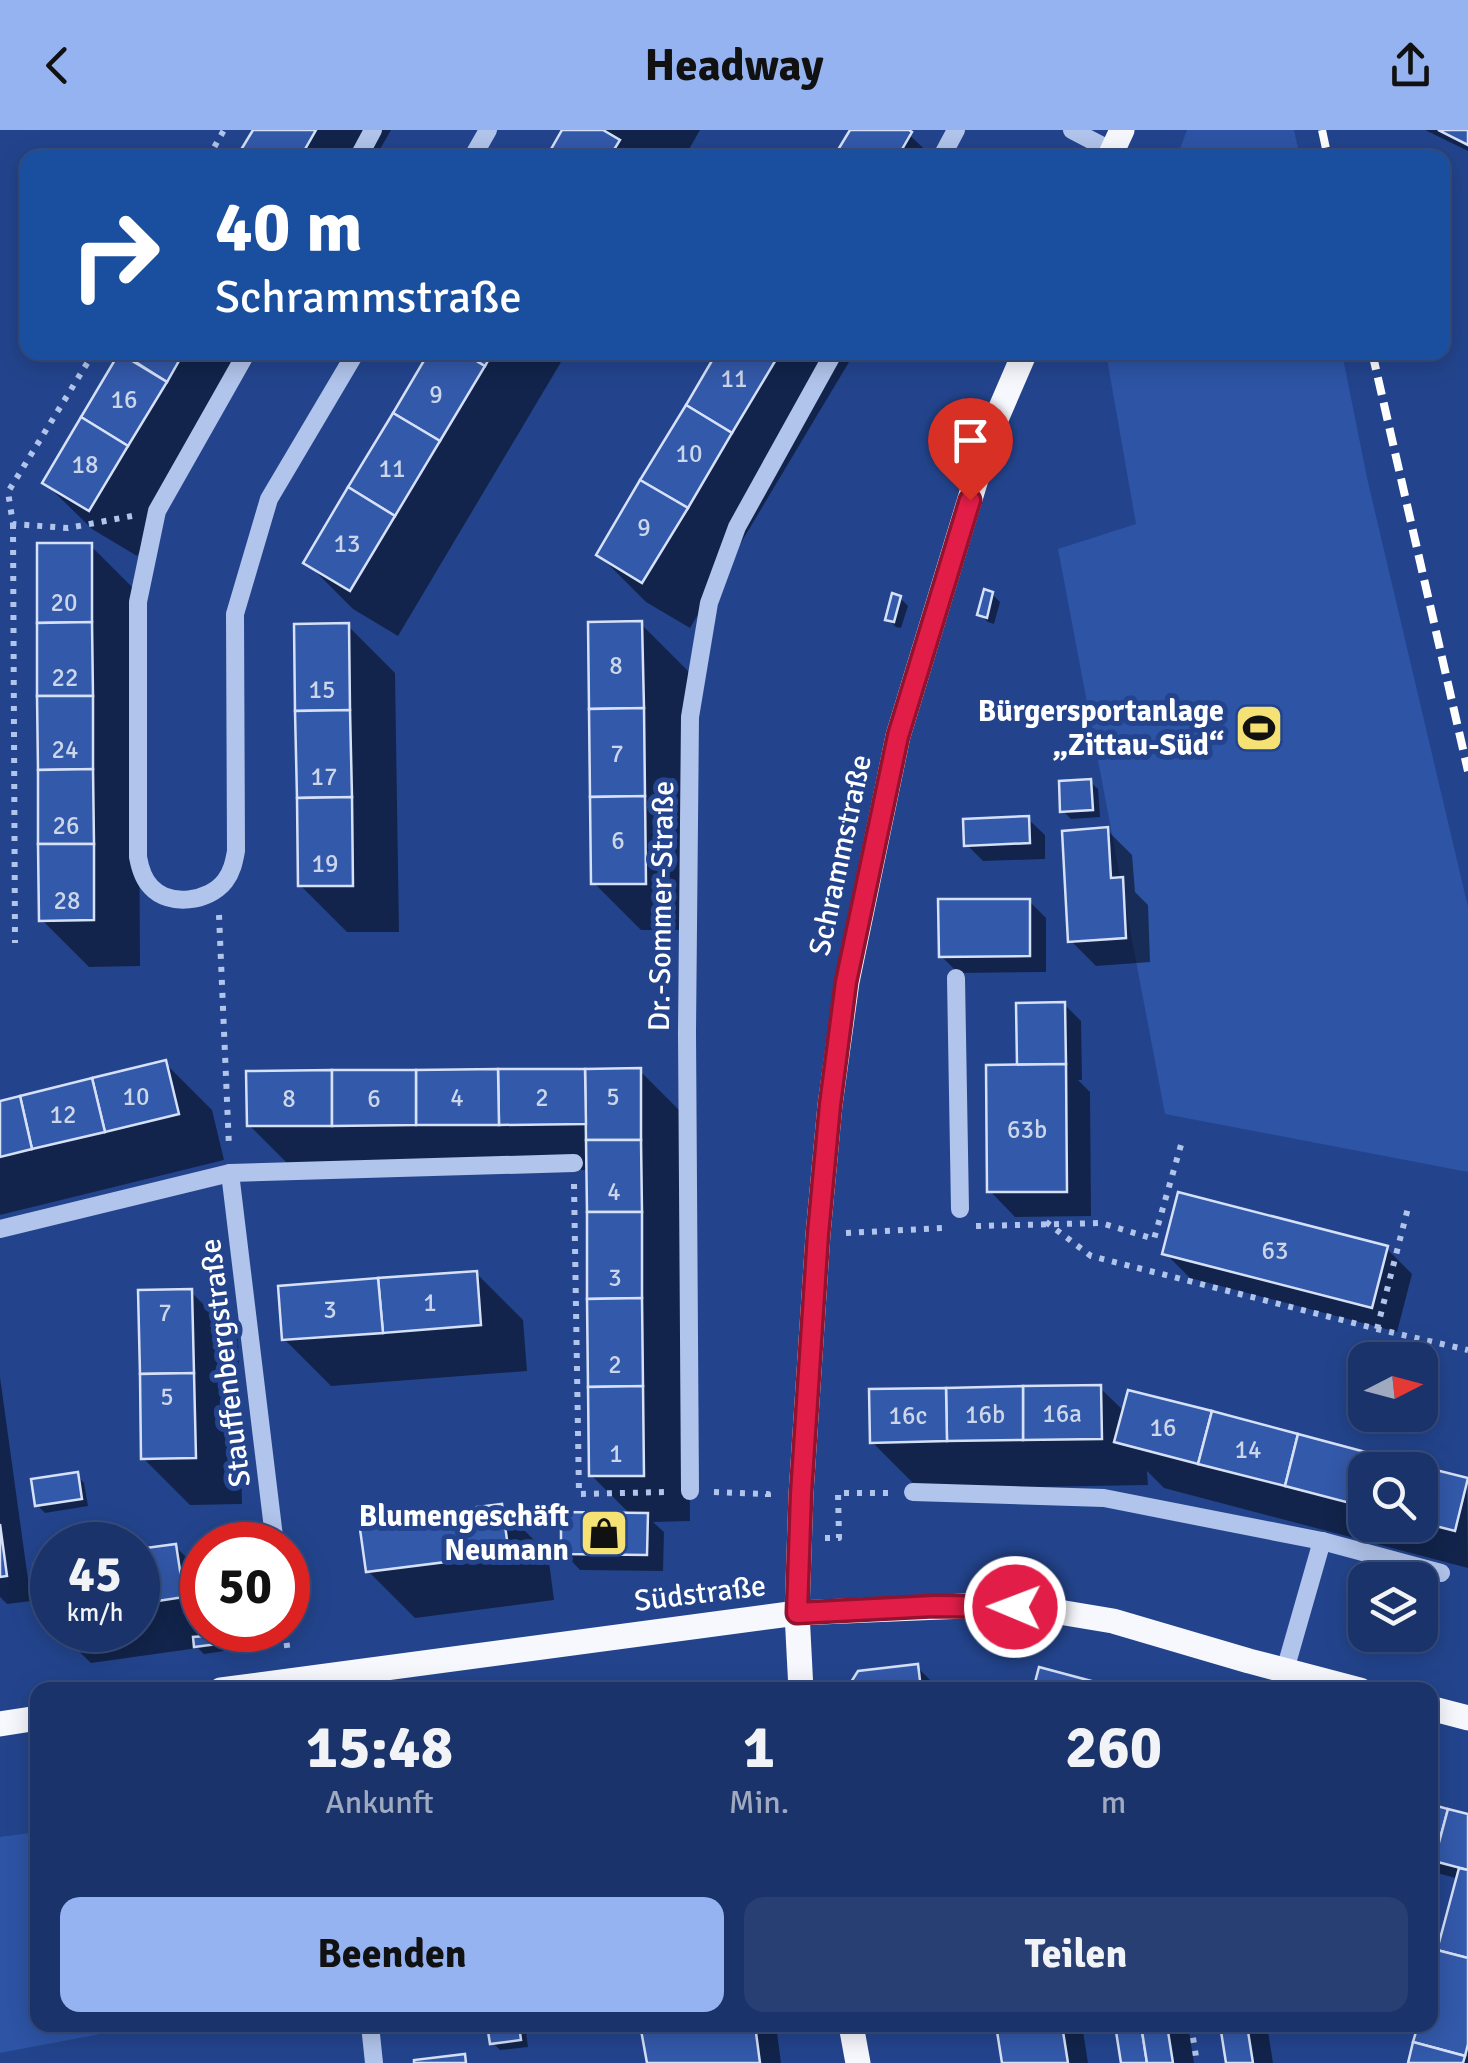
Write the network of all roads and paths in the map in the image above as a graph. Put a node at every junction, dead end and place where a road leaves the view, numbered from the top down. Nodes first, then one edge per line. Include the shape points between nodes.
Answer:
1 (1072, 130) edge
2 (1114, 146) edge
3 (89, 360) edge
4 (243, 360) edge
5 (351, 360) edge
6 (830, 360) edge
7 (1022, 360) edge
8 (158, 512) junction
9 (13, 524) junction
10 (218, 888) junction
11 (16, 943) dead end
12 (956, 978) dead end
13 (1180, 1145) dead end
14 (574, 1163) joint
15 (230, 1174) junction
16 (1409, 1204) dead end
17 (956, 1218) joint
18 (1046, 1222) junction
19 (972, 1226) dead end
20 (0, 1229) edge
21 (818, 1234) junction
22 (1378, 1330) junction
23 (1468, 1350) edge
24 (690, 1491) junction
25 (913, 1492) joint
26 (768, 1508) dead end
27 (272, 1522) edge
28 (800, 1537) junction
29 (1322, 1541) junction
30 (1441, 1573) dead end
31 (797, 1613) junction
32 (1286, 1670) junction
33 (281, 1682) edge
34 (801, 1682) edge
35 (1330, 1682) edge
36 (1438, 1710) edge
37 (1468, 1718) edge
38 (30, 1719) edge
39 (0, 1724) edge
40 (371, 2032) edge
41 (852, 2032) edge
42 (1192, 2032) edge
43 (374, 2063) edge
44 (858, 2063) edge
45 (1197, 2063) edge

1 - 2 street
3 - 9 path via 8,492
4 - 8 street
5 - 10 street via 270,499 235,614 236,850
6 - 24 street, Dr.-Sommer-Straße via 738,527 709,602 690,717
7 - 21 main road, Schrammstraße via 990,433 898,736 846,982
8 - 9 path via 68,528
8 - 10 street via 138,602 138,857 147,882 166,897 192,899
9 - 11 path
10 - 15 path
12 - 17 street
13 - 18 path via 1154,1240 1101,1222
14 - 15 street
14 - 24 path via 579,1494
15 - 20 street
15 - 27 street, Stauffenbergstraße
16 - 22 path
17 - 21 path
18 - 19 path
18 - 22 path via 1091,1256
21 - 28 main road, Schrammstraße
22 - 23 path
24 - 26 path via 768,1494
25 - 28 path via 838,1494 839,1538
25 - 29 street via 1104,1498
28 - 31 main road, Schrammstraße
29 - 30 street
29 - 32 street
31 - 32 main road, Südstraße via 1041,1609
31 - 33 main road, Südstraße
31 - 34 main road, Schrammstraße
32 - 35 main road, Südstraße
36 - 37 main road
38 - 39 main road
40 - 43 street
41 - 44 main road
42 - 45 path

